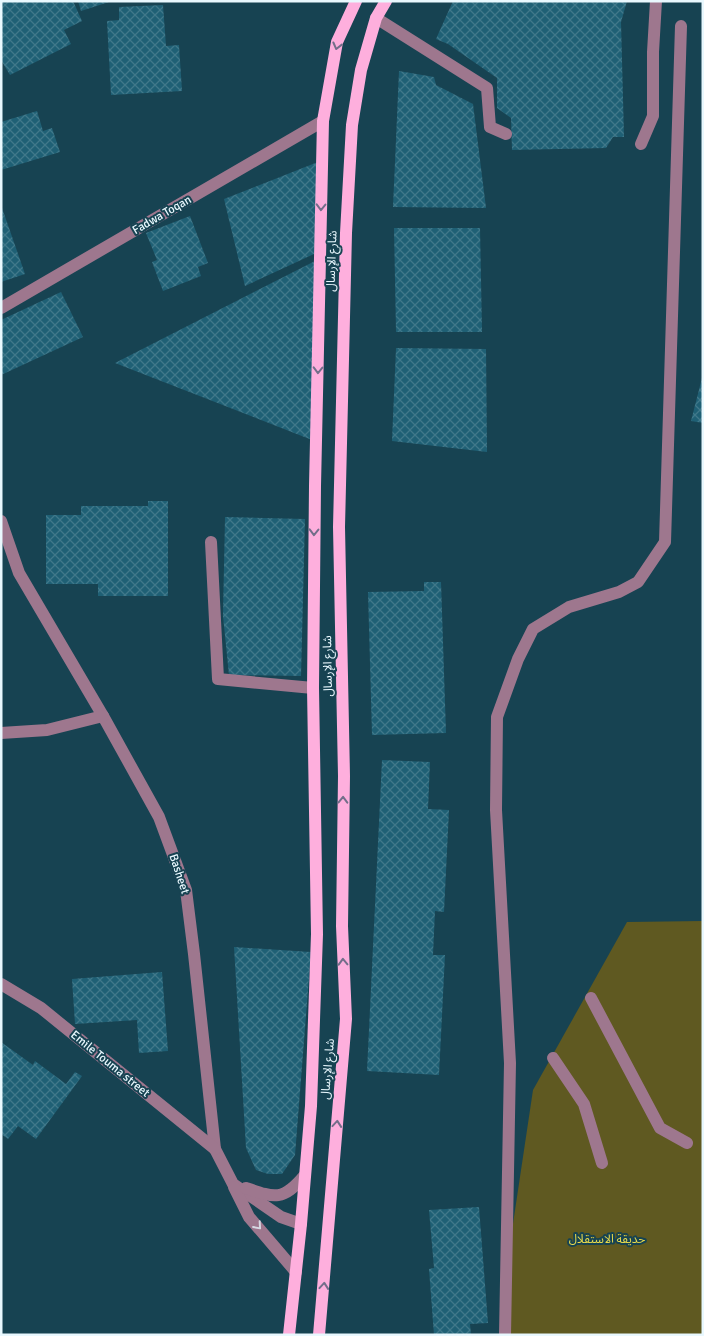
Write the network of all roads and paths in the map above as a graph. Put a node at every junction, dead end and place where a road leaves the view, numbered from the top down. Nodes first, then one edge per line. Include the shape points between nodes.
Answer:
1 (356, 1) edge
2 (386, 1) edge
3 (656, 1) edge
4 (376, 18) junction
5 (681, 26) dead end
6 (323, 121) junction
7 (506, 134) dead end
8 (641, 144) dead end
9 (1, 308) edge
10 (1, 521) edge
11 (211, 542) dead end
12 (313, 688) junction
13 (103, 716) junction
14 (1, 733) edge
15 (1, 984) edge
16 (591, 998) dead end
17 (553, 1058) dead end
18 (687, 1143) dead end
19 (215, 1149) junction
20 (602, 1163) dead end
21 (304, 1176) junction
22 (233, 1184) junction
23 (301, 1224) junction
24 (296, 1272) junction
25 (289, 1335) edge
26 (320, 1335) edge
27 (505, 1335) edge

1 -> 6 main road, شارع الإرسال via 337,42
2 - 4 main road, شارع الإرسال
3 - 8 street via 654,116
4 - 7 street via 487,88 490,126
26 -> 4 main road, شارع الإرسال via 346,1019 342,926 344,776 339,527 346,233 352,125 361,70
5 - 27 street via 665,542 638,582 619,592 569,607 533,629 518,659 497,717 496,810 510,1063
6 - 9 street, Fadwa Toqan
6 -> 12 main road, شارع الإرسال
10 - 13 street, Basheet via 20,573
11 - 12 street via 218,679
12 - 21 main road, شارع الإرسال via 317,934 311,1106
13 - 14 street via 47,730
13 - 19 street, Basheet via 159,817 186,890
15 - 19 street, Emile Touma street via 41,1008
16 - 18 street via 660,1128
17 - 20 street via 584,1104
19 - 22 street, Basheet
21 - 22 street via 292,1190 279,1196
21 - 23 main road, شارع الإرسال
22 - 23 street, Basheet via 281,1217
22 -> 24 street via 249,1216
23 - 24 main road, شارع الإرسال
24 - 25 main road, شارع الإرسال

